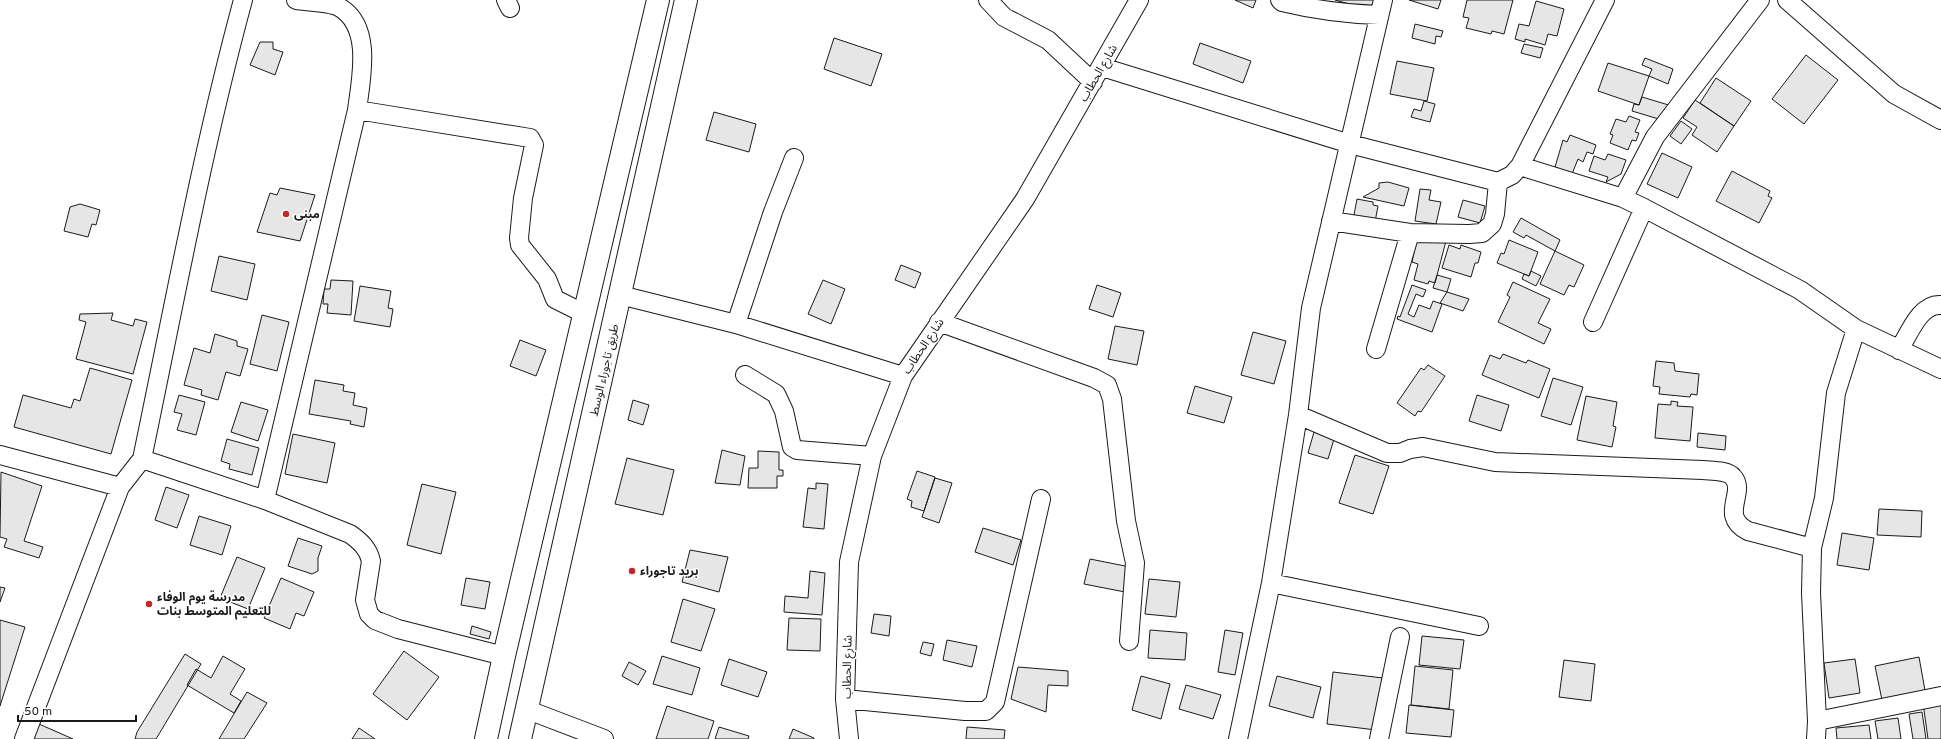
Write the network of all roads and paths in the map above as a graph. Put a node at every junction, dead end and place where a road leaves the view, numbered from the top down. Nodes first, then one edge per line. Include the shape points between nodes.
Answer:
1 (243, 0) edge
2 (296, 0) edge
3 (658, 0) edge
4 (686, 0) edge
5 (988, 0) edge
6 (1139, 0) edge
7 (1280, 0) edge
8 (1605, 0) edge
9 (1760, 0) edge
10 (1786, 0) edge
11 (348, 6) edge
12 (1381, 7) edge
13 (1097, 74) junction
14 (357, 110) junction
15 (1941, 120) edge
16 (1350, 144) junction
17 (794, 158) dead end
18 (1520, 166) junction
19 (1498, 182) junction
20 (1623, 198) junction
21 (1644, 208) junction
22 (1331, 222) junction
23 (1410, 233) junction
24 (620, 295) junction
25 (1941, 305) edge
26 (585, 314) junction
27 (939, 322) junction
28 (1593, 322) dead end
29 (736, 324) junction
30 (1856, 329) junction
31 (1376, 349) dead end
32 (1899, 350) junction
33 (1941, 369) edge
34 (745, 375) dead end
35 (903, 376) junction
36 (1298, 415) junction
37 (0, 455) edge
38 (872, 456) junction
39 (142, 459) junction
40 (120, 487) junction
41 (1041, 499) dead end
42 (265, 500) junction
43 (1812, 548) junction
44 (1271, 584) junction
45 (1479, 626) dead end
46 (1400, 637) dead end
47 (1129, 641) dead end
48 (504, 656) junction
49 (1941, 696) edge
50 (845, 699) junction
51 (528, 710) junction
52 (1817, 721) junction
53 (24, 739) edge
54 (486, 739) edge
55 (520, 739) edge
56 (604, 739) edge
57 (849, 739) edge
58 (1238, 739) edge
59 (1379, 739) edge
60 (1816, 739) edge

1 - 39 street via 227,58
2 - 11 street
3 - 26 main road
4 - 24 main road, طريق تاجوراء الوسط
5 - 13 street via 1004,17 1048,40
6 - 13 street, شارع الحطاب
7 - 12 street via 1309,8 1349,14
8 - 18 street
9 - 20 street via 1655,137
10 - 15 street via 1894,94
11 - 14 street via 358,28 363,56
12 - 16 street
13 - 16 street
13 - 27 street, شارع الحطاب via 1025,199
14 - 26 street via 533,140 523,198 520,245 547,279 555,299
14 - 42 street
16 - 19 street
16 - 22 street
17 - 29 street
18 - 19 street via 1512,175
18 - 20 street
19 - 23 street via 1495,214 1492,224 1486,230 1469,234
20 - 21 street
21 - 28 street
21 - 30 street via 1800,290
22 - 23 street
22 - 36 street via 1311,308
23 - 31 street
24 - 29 street
24 - 51 main road, طريق تاجوراء الوسط
25 - 32 street via 1932,305 1924,310
26 - 48 main road
27 - 35 street, شارع الحطاب
27 - 47 street via 1107,385 1112,399 1126,521 1135,563
29 - 35 street
30 - 32 street
30 - 43 street via 1836,394 1824,498
32 - 33 street
34 - 38 street via 776,394 784,411 792,447 797,450
35 - 38 street, شارع الحطاب
36 - 43 street via 1387,453 1400,453 1423,447 1495,462 1703,470 1728,474 1733,476 1737,483 1734,519 1738,526
36 - 44 street
37 - 40 street
38 - 50 street, شارع الحطاب via 849,562
39 - 40 street
39 - 42 street
40 - 53 street
41 - 50 street via 995,702 986,711 965,711
42 - 48 street via 359,540 371,561 365,600 369,614 375,620 398,629
43 - 52 street
44 - 45 street
44 - 58 street
46 - 59 street
48 - 54 main road
49 - 52 street
50 - 57 street, شارع الحطاب
51 - 55 main road, طريق تاجوراء الوسط
51 - 56 street
52 - 60 street

